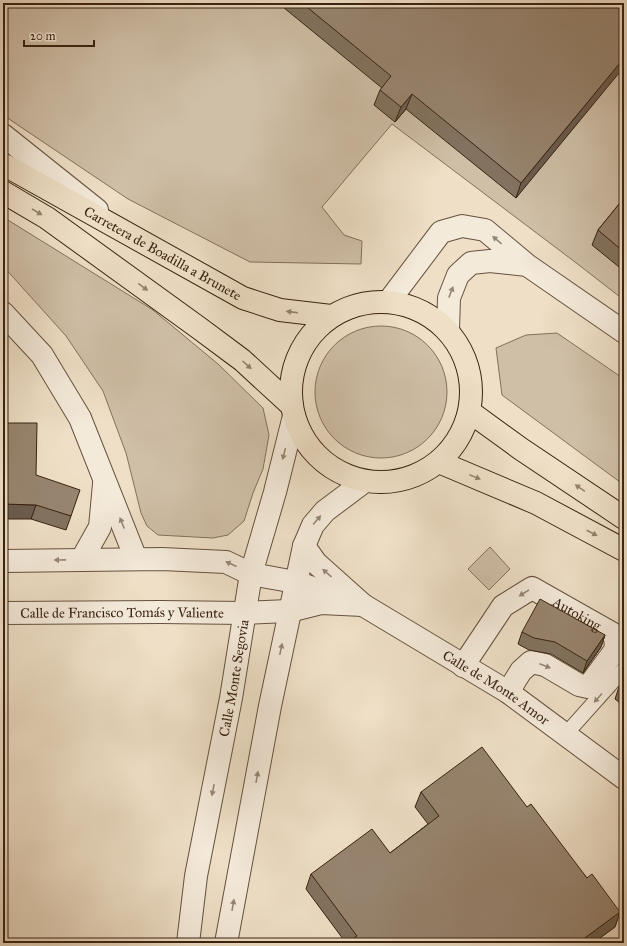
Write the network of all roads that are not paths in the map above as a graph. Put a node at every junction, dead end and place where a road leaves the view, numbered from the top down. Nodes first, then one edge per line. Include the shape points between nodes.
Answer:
1 (3, 135) edge
2 (3, 146) edge
3 (3, 164) edge
4 (3, 192) edge
5 (126, 233) junction
6 (527, 265) junction
7 (390, 301) junction
8 (3, 313) edge
9 (331, 316) junction
10 (448, 330) junction
11 (624, 332) edge
12 (293, 411) junction
13 (470, 412) junction
14 (438, 462) junction
15 (104, 481) junction
16 (365, 481) junction
17 (624, 518) edge
18 (304, 546) junction
19 (624, 550) edge
20 (82, 559) junction
21 (136, 559) junction
22 (3, 561) edge
23 (250, 574) junction
24 (295, 582) junction
25 (363, 604) junction
26 (289, 611) junction
27 (3, 612) edge
28 (244, 613) junction
29 (619, 638) edge
30 (463, 666) junction
31 (624, 669) edge
32 (508, 692) junction
33 (565, 735) junction
34 (624, 778) edge
35 (188, 943) edge
36 (226, 943) edge

1 - 5 street
2 - 5 lane
3 - 5 main road, Carretera de Boadilla a Brunete
4 -> 12 main road, Carretera de Boadilla a Brunete via 47,218 242,360
9 -> 5 main road, Carretera de Boadilla a Brunete via 280,310 243,298
6 -> 7 street via 486,230 462,226 441,232
10 -> 6 street via 449,298 458,275 471,263 490,261
6 - 11 street
7 - 9 main road via 364,303
7 - 10 main road via 417,309 434,318
8 - 15 street via 42,356 80,418
9 - 12 main road via 315,330 303,346 295,365 291,385
10 - 13 main road via 469,368 472,390
12 - 16 main road via 301,435 313,451 328,465 346,475
12 -> 23 street, Calle Monte Segovia via 275,492
13 - 14 main road via 458,440
17 -> 13 main road
14 - 16 main road via 416,476 391,482
14 -> 19 main road via 536,503
15 - 20 street via 100,527
21 -> 15 street
18 -> 16 street via 313,525 325,511
18 - 24 street
25 -> 18 street, Calle de Monte Amor via 316,563
20 - 21 street
20 -> 22 street
23 -> 21 street via 226,562
23 - 24 street
23 - 28 street, Calle Monte Segovia
24 - 25 street, Calle de Monte Amor
24 - 26 street
25 - 26 street via 321,603
25 - 30 street, Calle de Monte Amor
26 - 28 street, Calle de Francisco Tomás y Valiente
36 -> 26 street
27 - 28 street, Calle de Francisco Tomás y Valiente
28 -> 35 street, Calle Monte Segovia via 231,698 196,876
29 -> 30 street, Autoking via 532,588 503,606
32 -> 29 street, Autoking via 521,671 531,662 545,665 588,687 616,649
30 - 32 street, Calle de Monte Amor
31 -> 33 lane
32 - 33 street, Calle de Monte Amor
33 - 34 street, Calle de Monte Amor

